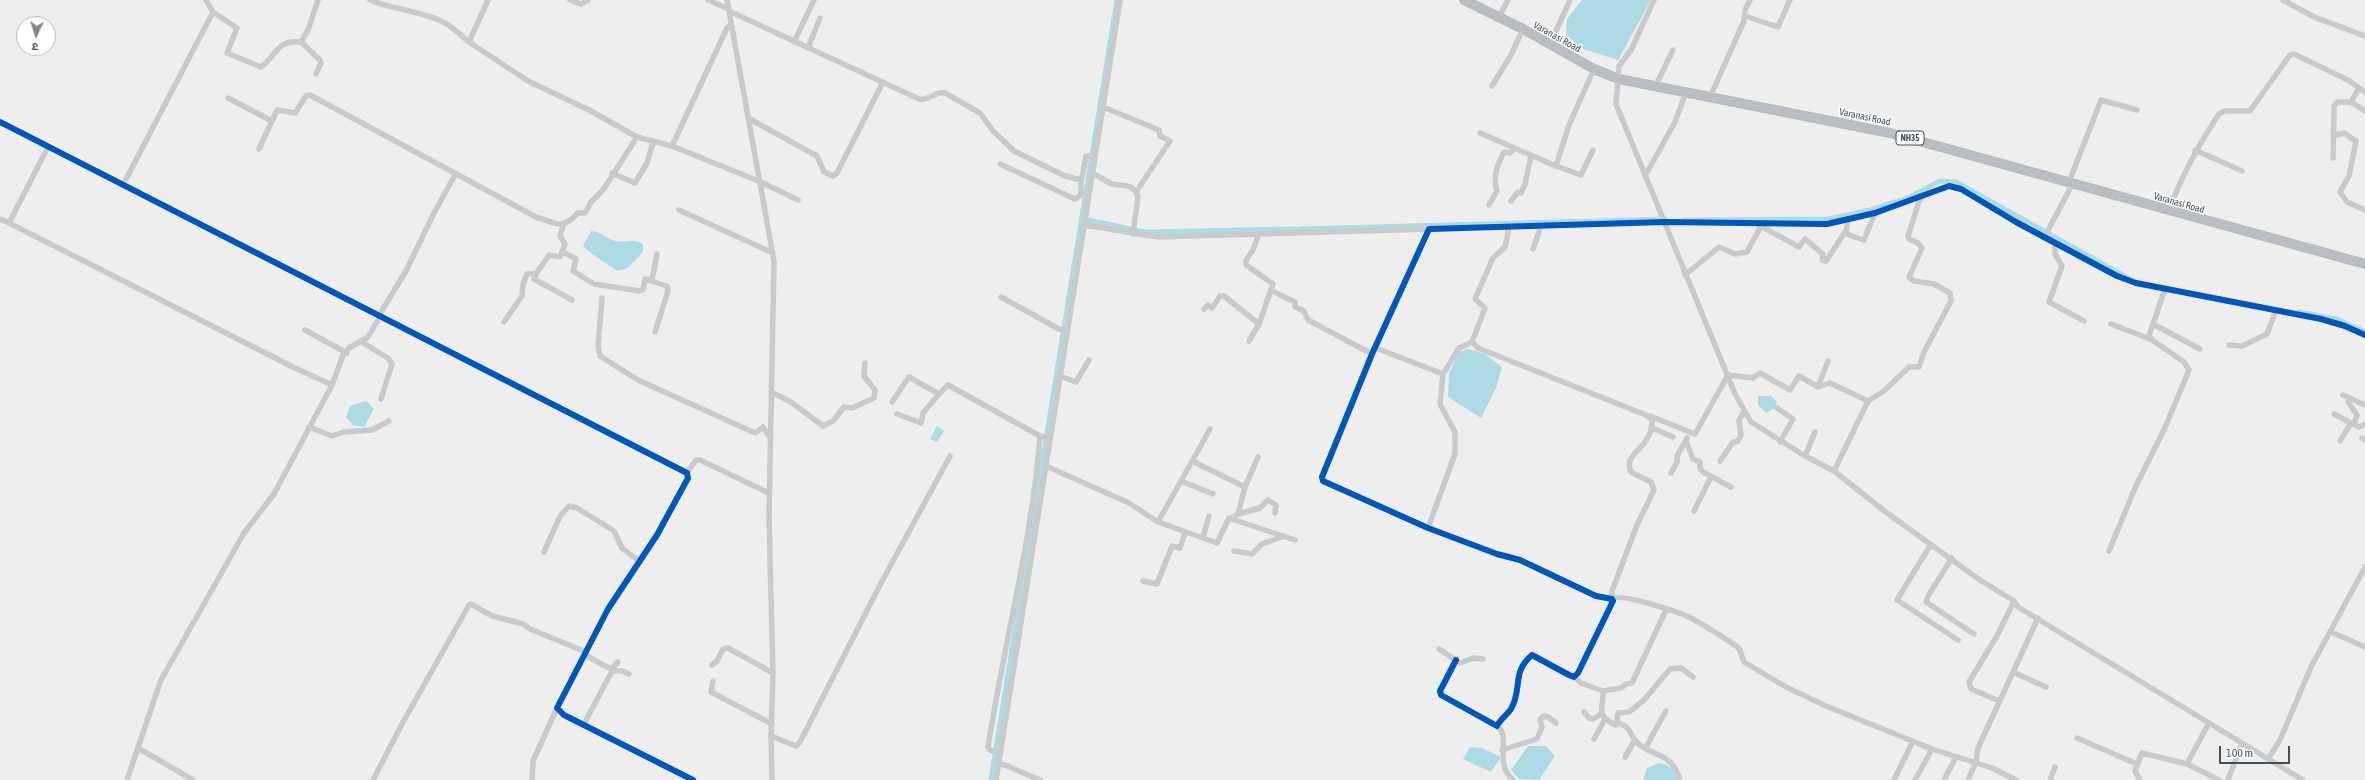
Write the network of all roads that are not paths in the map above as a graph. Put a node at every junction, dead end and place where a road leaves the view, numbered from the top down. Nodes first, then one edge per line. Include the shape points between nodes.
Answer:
1 (206, 0) edge
2 (318, 0) edge
3 (370, 0) edge
4 (488, 0) edge
5 (570, 0) edge
6 (588, 0) edge
7 (708, 0) edge
8 (727, 0) edge
9 (814, 0) edge
10 (1120, 0) edge
11 (1464, 0) edge
12 (1508, 0) edge
13 (1570, 0) edge
14 (1654, 0) edge
15 (1750, 0) edge
16 (1790, 0) edge
17 (2283, 0) edge
18 (729, 10) junction
19 (213, 12) junction
20 (1745, 16) junction
21 (1499, 17) junction
22 (820, 18) dead end
23 (732, 25) junction
24 (1523, 29) junction
25 (2365, 36) edge
26 (301, 42) junction
27 (469, 42) junction
28 (794, 42) junction
29 (1550, 44) junction
30 (808, 48) junction
31 (1673, 50) dead end
32 (1594, 69) junction
33 (316, 74) dead end
34 (1619, 79) junction
35 (883, 82) junction
36 (1492, 86) dead end
37 (1655, 86) junction
38 (2359, 88) junction
39 (1686, 92) junction
40 (2365, 92) edge
41 (1710, 97) junction
42 (228, 98) dead end
43 (2351, 102) junction
44 (1103, 107) junction
45 (2137, 110) dead end
46 (2365, 111) edge
47 (748, 118) junction
48 (272, 121) junction
49 (0, 122) edge
50 (1480, 133) dead end
51 (2333, 136) junction
52 (637, 137) junction
53 (653, 142) junction
54 (672, 146) junction
55 (48, 147) junction
56 (1514, 148) junction
57 (259, 149) dead end
58 (1593, 150) dead end
59 (2195, 150) junction
60 (1092, 156) junction
61 (1531, 156) junction
62 (2333, 158) dead end
63 (1000, 164) dead end
64 (1556, 166) junction
65 (2242, 171) dead end
66 (612, 172) junction
67 (1093, 174) junction
68 (455, 175) junction
69 (1645, 176) junction
70 (1081, 179) junction
71 (761, 182) junction
72 (2071, 182) junction
73 (123, 185) junction
74 (1136, 192) junction
75 (1924, 195) junction
76 (798, 200) dead end
77 (1511, 201) dead end
78 (1490, 205) dead end
79 (679, 210) dead end
80 (2169, 210) junction
81 (2365, 210) edge
82 (1875, 213) junction
83 (0, 219) edge
84 (1848, 219) junction
85 (1663, 220) junction
86 (1085, 221) junction
87 (9, 223) junction
88 (1758, 224) junction
89 (563, 226) junction
90 (1541, 226) junction
91 (1508, 227) junction
92 (1429, 229) junction
93 (1134, 230) junction
94 (1845, 232) junction
95 (1259, 234) junction
96 (2046, 234) junction
97 (2055, 243) junction
98 (1532, 249) dead end
99 (563, 252) junction
100 (773, 253) junction
101 (658, 254) dead end
102 (2365, 264) edge
103 (536, 274) junction
104 (1685, 275) junction
105 (646, 279) junction
106 (2165, 289) junction
107 (1272, 290) junction
108 (1001, 297) dead end
109 (602, 298) dead end
110 (572, 300) dead end
111 (1204, 309) dead end
112 (2276, 310) junction
113 (380, 315) junction
114 (2084, 321) dead end
115 (504, 322) dead end
116 (1259, 324) junction
117 (2111, 324) dead end
118 (2153, 324) junction
119 (305, 330) dead end
120 (1067, 331) junction
121 (655, 332) dead end
122 (2365, 335) edge
123 (2150, 338) junction
124 (1249, 341) dead end
125 (362, 342) junction
126 (1472, 342) junction
127 (2229, 345) dead end
128 (1376, 348) junction
129 (2200, 349) dead end
130 (346, 353) junction
131 (1372, 354) junction
132 (1089, 360) dead end
133 (1828, 362) dead end
134 (865, 363) dead end
135 (1443, 374) junction
136 (1728, 375) junction
137 (1060, 376) junction
138 (332, 385) junction
139 (1818, 387) junction
140 (771, 392) junction
141 (939, 394) junction
142 (2343, 395) dead end
143 (381, 399) dead end
144 (1868, 401) junction
145 (892, 402) dead end
146 (2348, 402) dead end
147 (2365, 405) edge
148 (1778, 408) dead end
149 (1744, 412) junction
150 (897, 414) dead end
151 (2334, 414) dead end
152 (1650, 416) junction
153 (389, 421) dead end
154 (2353, 423) junction
155 (2365, 424) edge
156 (309, 427) junction
157 (1652, 428) junction
158 (1210, 429) dead end
159 (1815, 432) dead end
160 (1689, 433) junction
161 (1040, 436) junction
162 (1673, 436) dead end
163 (770, 438) junction
164 (1049, 438) junction
165 (1686, 441) junction
166 (2340, 441) dead end
167 (1780, 442) junction
168 (950, 456) dead end
169 (1804, 456) junction
170 (1258, 457) dead end
171 (1192, 461) junction
172 (1720, 461) dead end
173 (1046, 466) junction
174 (1834, 471) junction
175 (687, 473) junction
176 (1671, 473) dead end
177 (1711, 477) junction
178 (1181, 481) junction
179 (1245, 487) junction
180 (1731, 487) dead end
181 (769, 493) junction
182 (1213, 494) dead end
183 (1694, 511) dead end
184 (1274, 513) dead end
185 (1238, 514) junction
186 (1209, 516) dead end
187 (1232, 518) junction
188 (1158, 522) junction
189 (1428, 528) junction
190 (1185, 533) junction
191 (1284, 536) junction
192 (1203, 537) junction
193 (1295, 540) dead end
194 (1931, 544) junction
195 (1234, 551) dead end
196 (2109, 551) dead end
197 (544, 552) dead end
198 (1952, 558) junction
199 (639, 561) junction
200 (2365, 567) edge
201 (1143, 581) dead end
202 (1612, 598) junction
203 (2014, 601) junction
204 (1666, 610) junction
205 (2038, 618) junction
206 (2331, 632) junction
207 (1974, 634) dead end
208 (1958, 640) dead end
209 (2365, 647) edge
210 (1440, 649) dead end
211 (586, 653) junction
212 (1483, 659) dead end
213 (1456, 660) junction
214 (618, 662) dead end
215 (712, 665) dead end
216 (773, 672) junction
217 (2013, 672) junction
218 (629, 674) dead end
219 (1574, 676) junction
220 (1693, 677) dead end
221 (713, 681) dead end
222 (2046, 687) dead end
223 (1603, 691) junction
224 (1999, 701) junction
225 (557, 708) junction
226 (1666, 711) dead end
227 (1584, 712) dead end
228 (1601, 714) junction
229 (1605, 719) junction
230 (1556, 723) dead end
231 (2209, 723) junction
232 (584, 724) junction
233 (772, 724) junction
234 (1616, 725) junction
235 (1497, 726) junction
236 (771, 736) junction
237 (2077, 738) dead end
238 (1594, 739) dead end
239 (1635, 740) junction
240 (1913, 741) junction
241 (2242, 743) junction
242 (1646, 747) junction
243 (138, 748) junction
244 (1932, 749) junction
245 (1502, 750) junction
246 (996, 752) junction
247 (1956, 756) junction
248 (1625, 757) dead end
249 (2268, 759) junction
250 (1976, 762) junction
251 (999, 764) junction
252 (2138, 764) junction
253 (2187, 764) junction
254 (2055, 767) dead end
255 (127, 780) edge
256 (193, 780) edge
257 (373, 780) edge
258 (532, 780) edge
259 (694, 780) edge
260 (772, 780) edge
261 (996, 780) edge
262 (1040, 780) edge
263 (1513, 780) edge
264 (1680, 780) edge
265 (1894, 780) edge
266 (1915, 780) edge
267 (1944, 780) edge
268 (1968, 780) edge
269 (2016, 780) edge
270 (2050, 780) edge
271 (2140, 780) edge
272 (2219, 780) edge
273 (2228, 780) edge
274 (2303, 780) edge

1 - 19 street
2 - 26 street
3 - 27 street via 440,22
4 - 27 street
5 - 6 street via 581,4
7 - 18 street
8 - 18 street
9 - 28 street
10 - 44 street
11 - 21 highway, Varanasi Road / NH35
12 - 21 street
13 - 29 street
14 - 34 street via 1630,50 1618,66
15 - 20 street
16 - 20 street via 1778,26
17 - 25 street via 2314,17
18 - 23 street
18 - 28 street
19 - 26 street via 237,28 227,53 259,67 263,66 281,45 290,40
19 - 73 street
20 - 41 street
21 - 24 highway, Varanasi Road / NH35
22 - 30 street
23 - 47 street
23 - 54 street via 727,28
24 - 29 highway, Varanasi Road / NH35
24 - 36 street
26 - 33 street via 320,60
27 - 52 street via 528,81 589,110
28 - 30 street
29 - 32 highway, Varanasi Road / NH35
30 - 35 street
31 - 37 street
32 - 34 highway, Varanasi Road / NH35
32 - 64 street via 1569,125
34 - 37 highway, Varanasi Road / NH35
34 - 69 street via 1616,104
35 - 47 street via 837,173 833,176 824,172 817,156
35 - 70 street via 920,99 945,92 980,113 993,131 1014,151 1063,175
37 - 39 highway, Varanasi Road / NH35
38 - 40 street
38 - 43 street
38 - 59 street via 2348,80 2292,54 2250,112 2222,112
39 - 41 highway, Varanasi Road / NH35
39 - 69 street via 1675,122
41 - 72 highway, Varanasi Road / NH35 via 1890,132
42 - 48 street
43 - 46 street
43 - 51 street via 2338,102 2334,106
44 - 60 street
44 - 74 street via 1159,130 1160,136 1170,141
45 - 72 street via 2101,100
47 - 71 street
48 - 57 street
48 - 68 street via 279,109 293,114 298,112 306,96 310,95
49 - 55 street
50 - 56 street
51 - 62 street
51 - 81 street via 2344,133 2356,141 2351,168 2340,192 2347,202
52 - 53 street
52 - 66 street
53 - 54 street
53 - 66 street via 647,163 635,183
54 - 71 street
55 - 73 street
55 - 87 street
56 - 61 street
56 - 78 street via 1510,153 1504,152 1498,161 1494,181 1497,191
58 - 64 street via 1581,175
59 - 65 street
59 - 80 street
60 - 67 street
60 - 70 street via 1085,158
61 - 64 street
61 - 77 street via 1525,184 1521,193 1518,192
63 - 70 street via 1075,200 1081,195
66 - 89 street via 603,190 591,202 585,213 578,213
67 - 74 street via 1110,184 1128,185
67 - 86 street
68 - 89 street via 536,217
68 - 113 street via 407,269
69 - 85 street
71 - 76 street
71 - 100 street
72 - 80 highway, Varanasi Road / NH35
72 - 96 street
73 - 113 street
74 - 93 street via 1138,196
75 - 82 street
75 - 96 street via 1943,186 1954,186
75 - 144 street via 1919,202 1908,236 1922,248 1910,277 1914,281 1937,285 1952,298 1919,366 1909,367 1884,391
79 - 100 street
80 - 102 highway, Varanasi Road / NH35
82 - 84 street
82 - 94 street via 1864,240
83 - 87 street
84 - 88 street via 1827,224
84 - 94 street
85 - 88 street
85 - 90 street
85 - 104 street
86 - 93 street
86 - 120 street
87 - 138 street
88 - 94 street via 1799,247 1805,239 1823,254 1822,260 1826,261
88 - 104 street via 1747,252 1735,254 1719,247
89 - 99 street via 560,236 565,244
90 - 91 street
90 - 98 street
91 - 92 street
91 - 126 street via 1505,247 1493,258 1475,300 1485,308
92 - 95 street
92 - 128 street
93 - 95 street via 1158,237
95 - 107 street via 1246,265 1271,282
96 - 97 street
97 - 106 street via 2116,276
97 - 114 street via 2055,254 2062,266 2049,302
99 - 103 street via 560,257 549,255
99 - 105 street via 576,259 574,271 594,284 640,291 643,290
100 - 140 street
101 - 105 street via 652,280
103 - 110 street via 534,279
103 - 115 street via 527,274 522,296
104 - 136 street
105 - 121 street via 667,286 668,291
106 - 112 street
106 - 118 street
107 - 116 street
107 - 131 street via 1295,302 1294,306 1304,312 1308,320
108 - 120 street via 1059,330
109 - 163 street via 598,346 600,356 638,380 755,433 763,427
111 - 116 street via 1208,305 1212,308 1220,296 1224,296
112 - 122 street via 2321,319
112 - 127 street via 2267,334 2242,346
113 - 125 street via 368,337
113 - 175 street
116 - 124 street
117 - 123 street
118 - 123 street
118 - 129 street
119 - 130 street
120 - 137 street
123 - 196 street via 2184,362 2189,370
125 - 130 street via 349,348
125 - 143 street via 389,359 392,364
126 - 135 street via 1459,348
126 - 152 street via 1478,348
128 - 131 street
128 - 135 street
130 - 138 street
131 - 189 street via 1322,480
132 - 137 street via 1076,382
133 - 139 street
134 - 140 street via 864,376 875,390 874,398 852,408 844,407 833,421 823,426 791,402
135 - 189 street via 1440,404 1455,432 1455,454
136 - 139 street via 1753,378 1760,373 1790,390 1799,376
136 - 149 street
136 - 160 street via 1699,429 1695,434
137 - 164 street
138 - 156 street
139 - 144 street via 1830,383
140 - 163 street
141 - 145 street via 909,377
141 - 150 street via 923,414 921,423
141 - 161 street via 948,385 951,386
142 - 147 street
144 - 174 street
146 - 154 street via 2357,415
148 - 167 street via 1793,419
149 - 167 street via 1752,422
149 - 172 street via 1739,420 1740,435 1737,442 1733,442
151 - 154 street
152 - 157 street via 1653,420 1650,427
152 - 160 street
153 - 156 street via 372,430 344,432 332,436
154 - 155 street via 2359,427
154 - 166 street
156 - 243 street via 274,494 244,533 161,680
157 - 162 street
157 - 202 street via 1644,443 1633,453 1629,466 1631,472 1651,482 1654,490 1637,525 1612,591
158 - 171 street
159 - 169 street
160 - 165 street
161 - 164 street
161 - 246 street via 1028,536 988,747
163 - 181 street
164 - 173 street
165 - 176 street
165 - 177 street via 1693,460 1700,462 1703,472
167 - 169 street
168 - 236 street via 800,742 792,746
169 - 174 street
170 - 179 street
171 - 178 street
171 - 179 street
173 - 188 street via 1129,503
173 - 246 street
174 - 194 street
175 - 181 street via 696,460 700,460
175 - 199 street via 688,478 668,516
177 - 180 street
177 - 183 street
178 - 182 street
178 - 188 street
179 - 185 street
181 - 216 street
184 - 185 street via 1276,505 1268,500 1260,508
185 - 187 street
186 - 192 street
187 - 191 street
187 - 192 street via 1228,519 1217,543
188 - 190 street
189 - 202 street via 1520,560 1596,596
190 - 192 street
190 - 201 street via 1180,548 1172,546 1157,584
191 - 193 street
191 - 195 street via 1280,540 1266,542 1252,554
194 - 198 street
194 - 208 street via 1898,600
197 - 199 street via 560,516 569,506 614,530 622,548
198 - 203 street via 1980,580
198 - 207 street via 1926,602
199 - 211 street via 608,609
200 - 206 street
202 - 204 street via 1617,596 1632,599
202 - 219 street via 1604,622
203 - 205 street via 2018,607
203 - 224 street via 1998,634 1969,682 1971,689
204 - 223 street via 1632,683
204 - 240 street via 1688,617 1737,646 1741,650 1744,662 1786,687
205 - 217 street
205 - 231 street
206 - 209 street
206 - 249 street via 2312,667 2280,740
210 - 213 street
211 - 214 street via 609,668
211 - 225 street
211 - 257 street via 523,624 492,616 472,604 469,605
212 - 213 street via 1473,658 1463,663
213 - 235 street via 1440,691 1441,695
215 - 216 street via 723,649 728,648
216 - 233 street
217 - 222 street
217 - 224 street
218 - 232 street via 612,671
219 - 223 street via 1580,683
219 - 235 street via 1532,655 1518,671 1517,692 1510,711 1502,716
220 - 234 street via 1681,668 1670,669 1644,700 1629,712 1618,713
221 - 233 street via 711,692
223 - 228 street
224 - 250 street via 1978,748
225 - 232 street via 564,715
225 - 258 street via 534,761
226 - 242 street
227 - 228 street via 1593,719
228 - 229 street
229 - 234 street
229 - 238 street
230 - 245 street via 1543,716 1537,738
231 - 241 street
231 - 253 street
232 - 259 street
233 - 236 street
234 - 239 street via 1619,723 1628,728
235 - 245 street via 1502,731
236 - 260 street
237 - 252 street
239 - 242 street
239 - 248 street
240 - 244 street
240 - 265 street
241 - 249 street
241 - 273 street
242 - 264 street via 1670,762
243 - 255 street
243 - 256 street
244 - 247 street
244 - 266 street
245 - 263 street via 1505,771
246 - 251 street
247 - 250 street
247 - 267 street
249 - 274 street
250 - 268 street
250 - 269 street
251 - 261 street
251 - 262 street
252 - 253 street via 2142,753 2145,753
252 - 271 street via 2135,773
253 - 272 street
254 - 270 street

